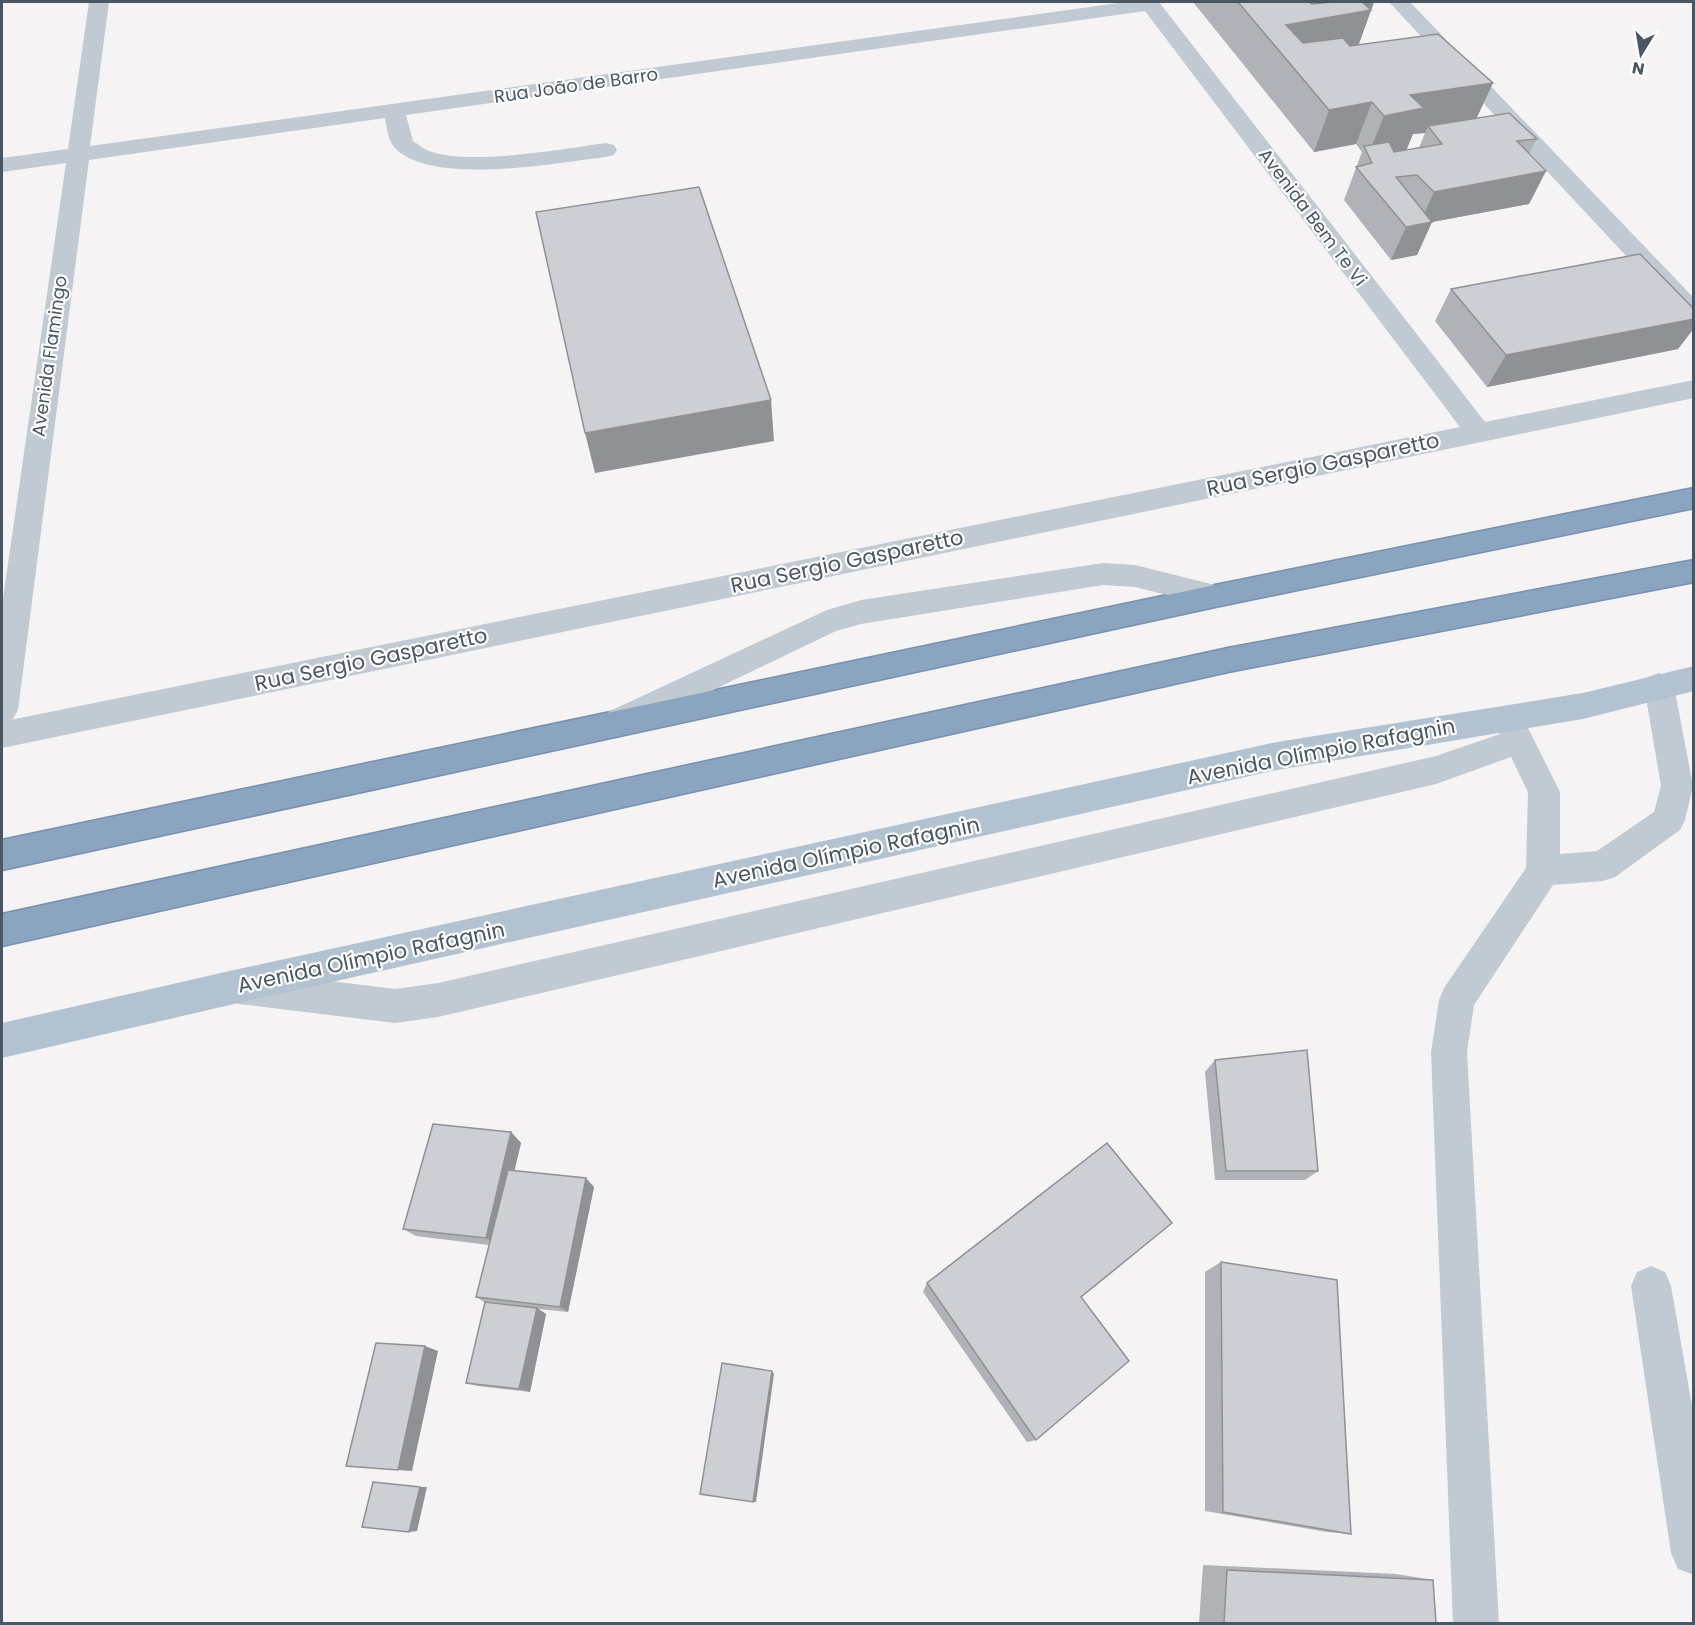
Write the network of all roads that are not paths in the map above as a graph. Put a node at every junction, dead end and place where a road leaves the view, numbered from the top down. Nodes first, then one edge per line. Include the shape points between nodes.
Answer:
1 (99, 2) edge
2 (1399, 2) edge
3 (1149, 3) edge
4 (394, 111) junction
5 (606, 150) dead end
6 (77, 155) junction
7 (2, 165) edge
8 (1694, 313) edge
9 (1694, 389) edge
10 (1478, 432) junction
11 (1694, 498) edge
12 (1694, 571) edge
13 (1215, 596) junction
14 (1694, 678) edge
15 (1659, 686) junction
16 (2, 710) edge
17 (610, 725) junction
18 (1513, 729) junction
19 (2, 735) edge
20 (2, 857) edge
21 (1543, 871) junction
22 (205, 885) junction
23 (2, 930) edge
24 (2, 946) edge
25 (234, 987) junction
26 (2, 1041) edge
27 (1651, 1286) dead end
28 (1694, 1553) edge
29 (1476, 1623) edge

1 - 6 street, Avenida Flamingo
2 - 8 street
3 - 4 street, Rua João de Barro
3 - 10 street, Avenida Bem Te Vi
4 - 5 street via 406,147 438,161 511,160
4 - 6 street, Rua João de Barro
6 - 7 street, Rua João de Barro
6 - 16 street, Avenida Flamingo
9 - 10 street, Rua Sergio Gasparetto
10 - 19 street, Rua Sergio Gasparetto
11 - 13 highway
12 - 22 highway via 1228,660
13 - 17 highway
13 - 17 street via 1135,576 1103,574 861,612 827,622
14 - 15 main road, Avenida Olímpio Rafagnin
15 - 18 main road, Avenida Olímpio Rafagnin
15 - 21 street via 1677,786 1668,820 1604,866
17 - 20 highway
18 - 21 street via 1544,792
18 - 25 main road, Avenida Olímpio Rafagnin via 1277,756
18 - 25 street via 1436,770 438,1000 395,1006
21 - 29 street via 1458,1000 1449,1052
22 - 23 highway
22 - 24 highway
25 - 26 main road, Avenida Olímpio Rafagnin
27 - 28 street

